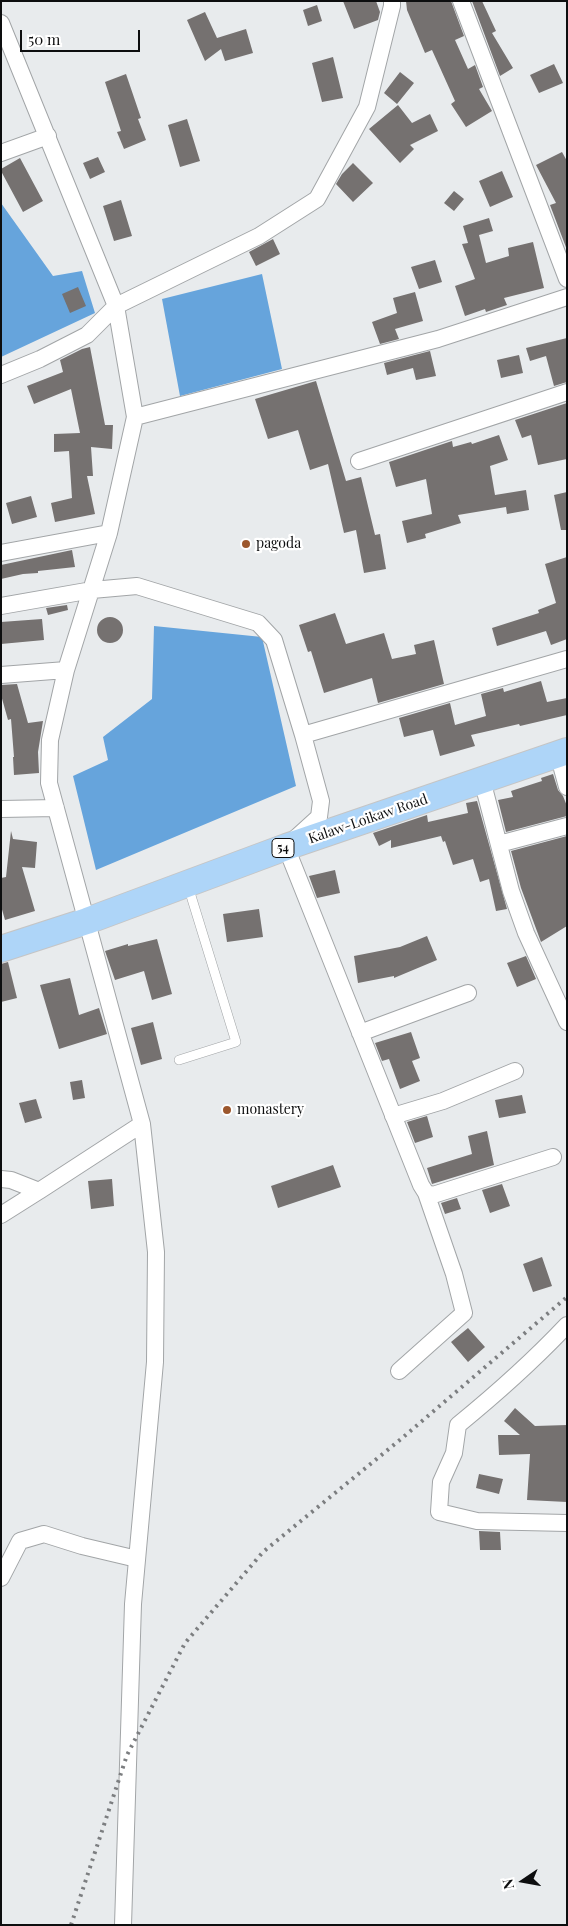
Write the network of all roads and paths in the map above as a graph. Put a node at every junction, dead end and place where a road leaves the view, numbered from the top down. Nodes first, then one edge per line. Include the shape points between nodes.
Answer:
1 (392, 1) edge
2 (461, 1) edge
3 (1, 23) edge
4 (6, 44) edge
5 (48, 136) junction
6 (1, 153) edge
7 (567, 279) edge
8 (567, 297) edge
9 (116, 306) junction
10 (1, 375) edge
11 (567, 392) edge
12 (135, 417) junction
13 (359, 461) dead end
14 (109, 533) junction
15 (1, 553) edge
16 (92, 590) junction
17 (1, 606) edge
18 (567, 659) edge
19 (66, 670) junction
20 (1, 675) edge
21 (304, 736) junction
22 (563, 753) edge
23 (482, 780) junction
24 (567, 787) edge
25 (56, 808) junction
26 (1, 809) edge
27 (567, 826) edge
28 (498, 844) junction
29 (286, 846) junction
30 (188, 883) junction
31 (87, 921) junction
32 (1, 949) edge
33 (468, 993) dead end
34 (567, 1022) edge
35 (360, 1033) junction
36 (178, 1060) dead end
37 (515, 1071) dead end
38 (393, 1116) junction
39 (142, 1124) junction
40 (553, 1157) dead end
41 (1, 1179) edge
42 (40, 1191) junction
43 (426, 1193) junction
44 (1, 1215) edge
45 (567, 1325) edge
46 (399, 1371) dead end
47 (567, 1523) edge
48 (137, 1559) junction
49 (1, 1578) edge
50 (123, 1925) edge

1 - 9 street via 368,107 317,199 259,236
2 - 7 street
3 - 4 street
4 - 5 street
5 - 6 street
5 - 9 street
8 - 12 street via 438,339
9 - 10 street via 87,335
9 - 12 street
11 - 13 street
12 - 14 street
14 - 15 street
14 - 16 street
16 - 17 street
16 - 19 street
16 - 21 street via 137,586 258,623 274,640
18 - 21 street
19 - 20 street
19 - 25 street via 50,740 49,783
21 - 29 street via 321,801 319,817
22 - 23 main road, Kalaw-Loikaw Road / 54
22 - 24 street
23 - 28 street
23 - 29 main road, Kalaw-Loikaw Road / 54
25 - 26 street
25 - 31 street
27 - 28 street
28 - 34 street via 526,933
29 - 30 main road, Kalaw-Loikaw Road / 54
29 - 35 street
30 - 31 main road, Kalaw-Loikaw Road / 54
30 - 36 lane via 236,1042
31 - 32 main road, Kalaw-Loikaw Road / 54
31 - 39 street
33 - 35 street
35 - 38 street
37 - 38 street via 443,1101
38 - 43 street
39 - 42 street
39 - 48 street via 156,1252 156,1353
40 - 43 street via 434,1195
41 - 42 street
42 - 44 street
43 - 46 street via 464,1313
45 - 47 street via 489,1400 458,1425 454,1453 440,1482 438,1512 477,1521
48 - 49 street via 44,1534 20,1541
48 - 50 street via 132,1622

